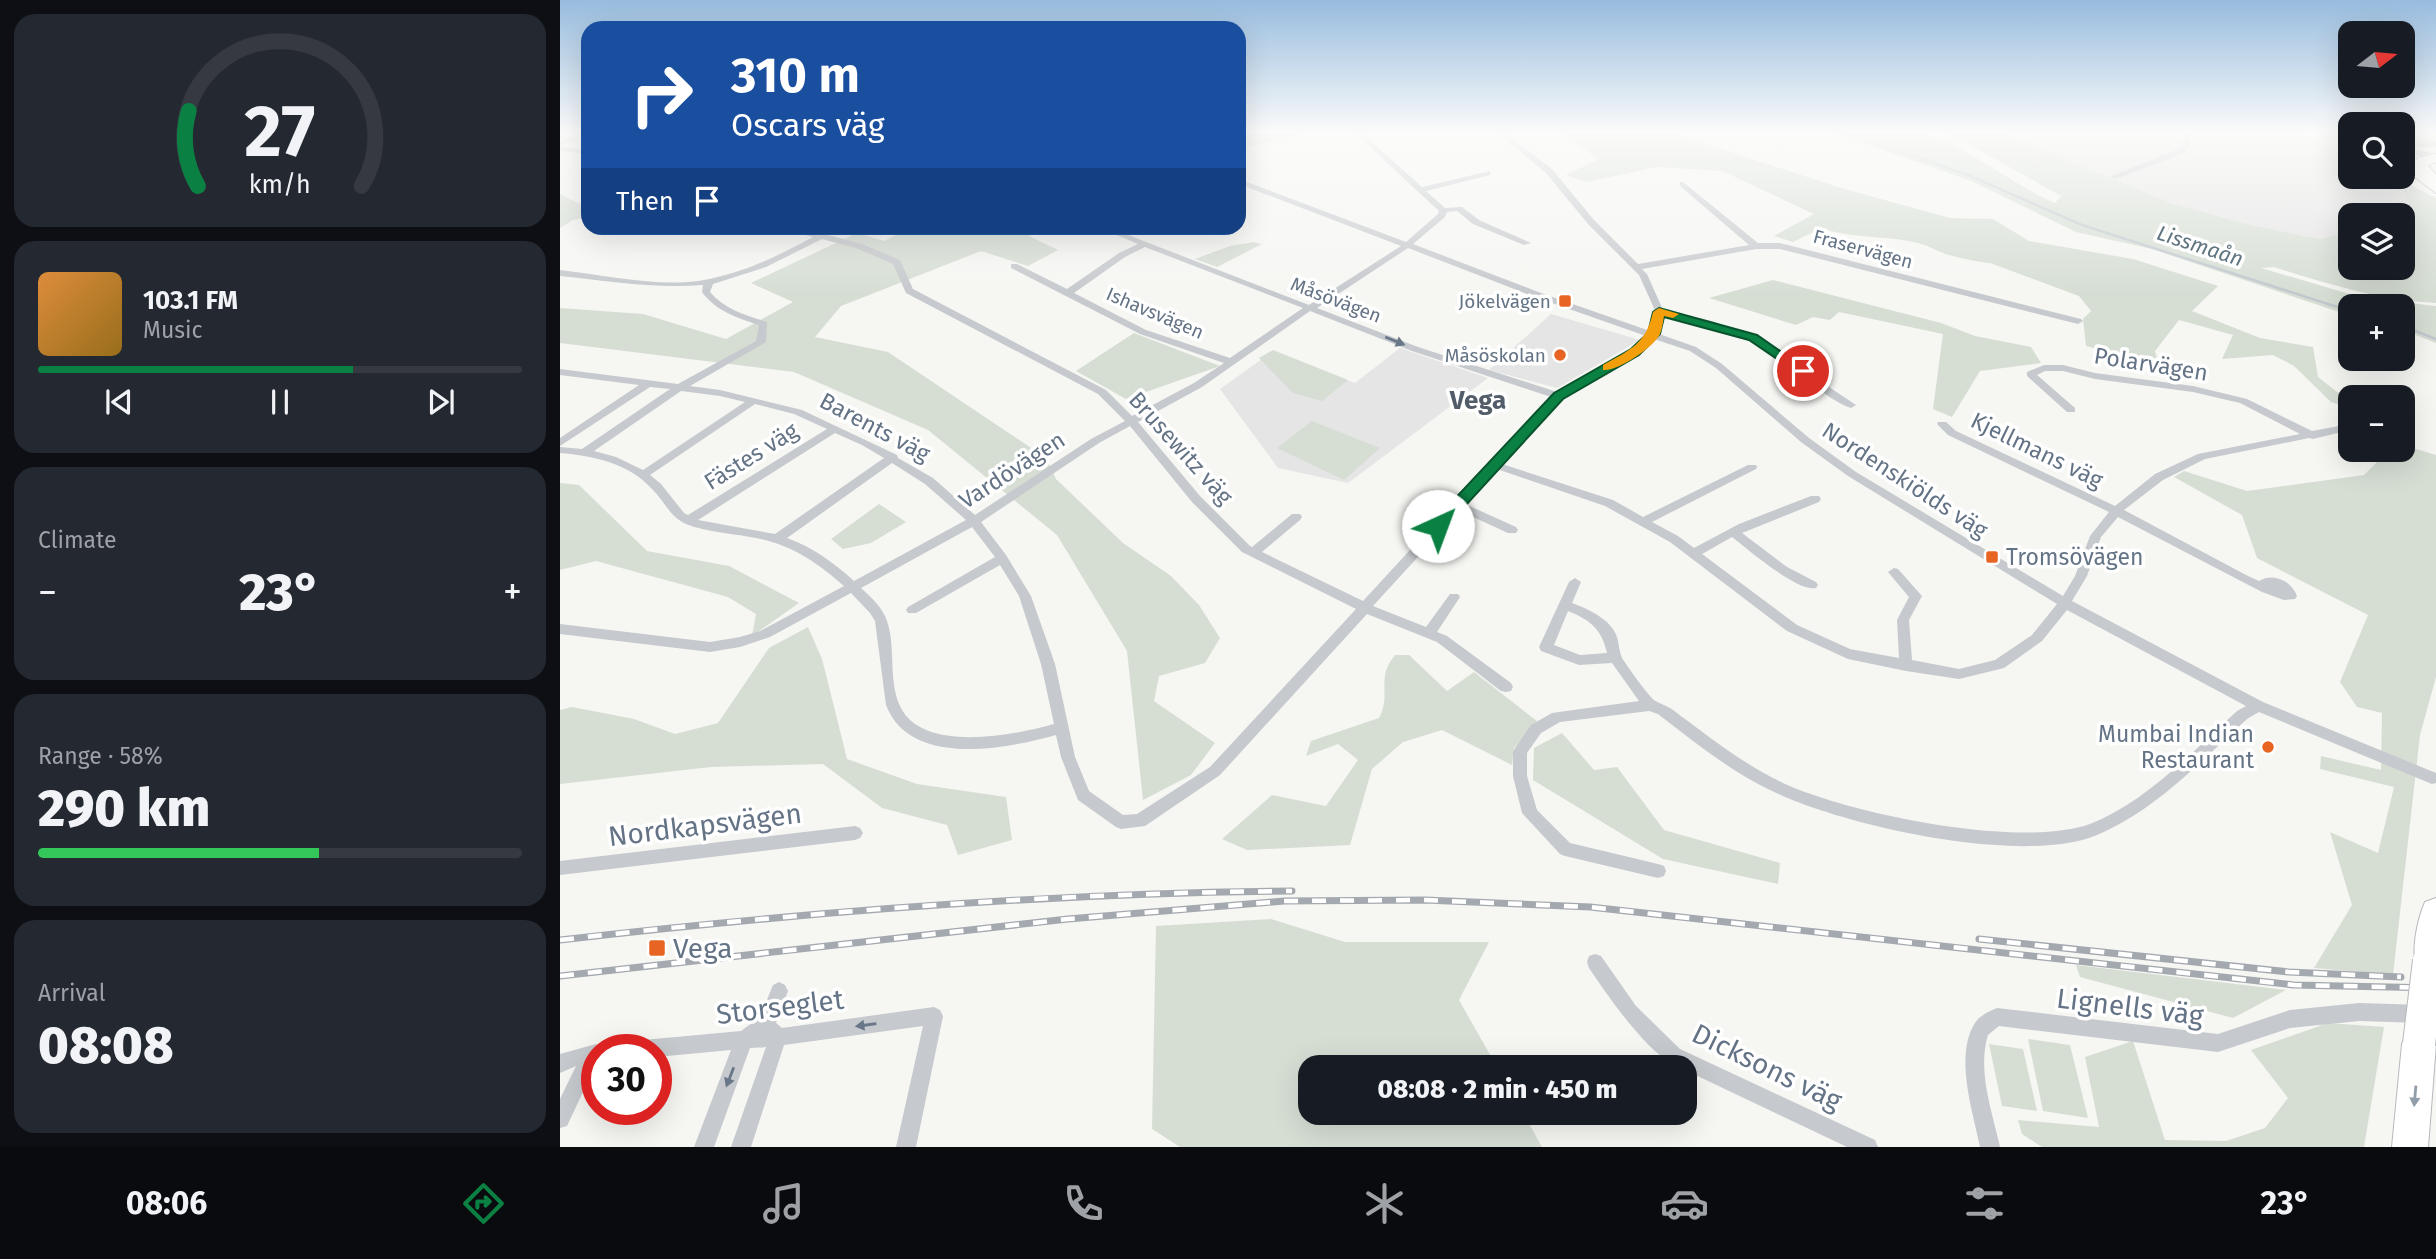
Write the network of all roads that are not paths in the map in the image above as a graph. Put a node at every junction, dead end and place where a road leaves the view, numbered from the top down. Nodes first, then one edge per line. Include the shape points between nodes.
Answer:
1 (1253, 187) edge
2 (1420, 187) edge
3 (1433, 187) edge
4 (1562, 187) edge
5 (1686, 187) edge
6 (1423, 189) junction
7 (1443, 210) junction
8 (812, 235) edge
9 (823, 235) edge
10 (1122, 235) edge
11 (819, 237) junction
12 (1527, 243) dead end
13 (1145, 244) junction
14 (1406, 246) junction
15 (1756, 246) junction
16 (1014, 266) dead end
17 (1637, 267) junction
18 (560, 273) edge
19 (709, 281) junction
20 (1068, 293) junction
21 (1308, 309) junction
22 (1659, 312) junction
23 (2078, 321) dead end
24 (1654, 334) junction
25 (1231, 362) junction
26 (560, 372) edge
27 (646, 386) junction
28 (679, 388) junction
29 (1558, 396) junction
30 (753, 401) junction
31 (1851, 405) dead end
32 (2071, 410) dead end
33 (1131, 421) junction
34 (1942, 424) dead end
35 (834, 429) junction
36 (2338, 430) edge
37 (2313, 436) junction
38 (560, 443) edge
39 (560, 450) edge
40 (585, 452) junction
41 (893, 457) junction
42 (1495, 465) junction
43 (1752, 467) dead end
44 (644, 474) junction
45 (1815, 499) dead end
46 (1457, 505) junction
47 (2116, 511) junction
48 (1296, 517) dead end
49 (690, 519) junction
50 (974, 521) junction
51 (1643, 522) junction
52 (1512, 530) dead end
53 (1733, 531) junction
54 (778, 538) junction
55 (1253, 553) junction
56 (1693, 554) junction
57 (1002, 558) junction
58 (1894, 572) dead end
59 (1575, 582) dead end
60 (1812, 585) dead end
61 (2263, 585) dead end
62 (853, 586) junction
63 (1454, 597) dead end
64 (2065, 603) junction
65 (1564, 605) junction
66 (1363, 607) junction
67 (912, 610) dead end
68 (560, 629) edge
69 (1428, 634) junction
70 (1615, 658) junction
71 (1906, 666) junction
72 (1506, 687) dead end
73 (1650, 705) junction
74 (2258, 706) junction
75 (1060, 728) junction
76 (1230, 754) joint
77 (2432, 778) dead end
78 (855, 833) dead end
79 (560, 868) edge
80 (1658, 871) dead end
81 (2436, 912) edge
82 (1595, 962) dead end
83 (779, 990) dead end
84 (2436, 1013) edge
85 (773, 1030) junction
86 (744, 1040) junction
87 (2419, 1044) joint
88 (672, 1046) edge
89 (581, 1056) edge
90 (560, 1064) edge
91 (581, 1078) edge
92 (560, 1119) edge
93 (704, 1147) edge
94 (741, 1147) edge
95 (906, 1147) edge
96 (1868, 1147) edge
97 (1990, 1147) edge
98 (2410, 1147) edge

1 - 14 street, Nordenskiölds väg
2 - 6 street
3 - 6 street
4 - 17 street
5 - 15 street
6 - 7 street
7 - 12 street via 1459,209 1476,222
7 - 14 street, Vardövägen
8 - 11 street, Brusewitz väg
9 - 11 street
10 - 13 street, Måsövägen
11 - 19 street via 788,255
11 - 33 street, Brusewitz väg via 859,246 897,262 909,291 1102,393
13 - 20 street, Ishavsvägen
13 - 21 street, Måsövägen
14 - 21 street, Vardövägen
14 - 24 street, Nordenskiölds väg
15 - 17 street, Fraservägen
15 - 23 street, Fraservägen via 1809,252
16 - 20 street, Ishavsvägen
17 - 22 street via 1654,293
18 - 19 street via 685,285
19 - 28 street via 706,292 710,299 764,324 761,342
20 - 25 street, Ishavsvägen via 1143,332
21 - 25 street, Vardövägen
21 -> 29 street, Måsövägen
22 - 24 street
22 - 31 street via 1753,338
24 - 29 street via 1635,352
24 - 64 street, Nordenskiölds väg via 1693,349 1719,366 1852,474
25 - 33 street, Vardövägen
26 - 27 street, Barents väg
27 - 28 street, Barents väg
27 - 38 street
28 - 30 street, Barents väg
28 - 40 street
29 - 42 street
30 - 35 street, Barents väg via 798,412
30 - 44 street
32 - 37 street, Polarvägen via 2030,374 2063,368 2193,389 2243,401
33 - 50 street, Vardövägen
33 - 55 street, Brusewitz väg via 1196,499
34 - 47 street, Kjellmans väg via 1952,433
35 - 41 street, Barents väg
35 - 49 street, Fästes väg
36 - 37 street
37 - 47 street via 2202,456 2159,477
39 - 40 street
40 - 44 street
41 - 50 street, Barents väg
41 - 54 street
42 - 46 street
42 - 51 street via 1609,503
43 - 51 street
44 - 49 street via 679,515
45 - 53 street
46 - 52 street
46 - 66 street
47 - 61 street, Kjellmans väg
47 - 64 street via 2096,536
48 - 55 street
49 - 54 street via 708,527
50 - 57 street, Barents väg
50 - 62 street, Vardövägen
51 - 56 street
53 - 56 street
53 - 60 street via 1783,570
54 - 62 street via 819,556
55 - 66 street, Brusewitz väg
56 - 71 street via 1792,628 1848,654
57 - 67 street
57 - 75 street, Barents väg via 1025,596 1039,632
58 - 71 street via 1916,596 1903,620
59 - 65 street
62 - 68 street, Vardövägen via 765,634 710,647
62 - 75 street via 881,621 894,710 917,733 962,744
63 - 69 street
64 - 71 street via 2037,638 1999,664 1959,674
64 - 74 street, Nordenskiölds väg
65 - 70 street via 1589,614 1611,635
65 - 70 street via 1546,647 1579,660
66 - 69 street, Brusewitz väg
66 - 76 street
69 - 72 street, Brusewitz väg via 1442,639
70 - 73 street
73 - 74 street via 1751,773 1796,796 1920,829 2000,838 2053,838 2089,832 2138,805
73 - 80 street via 1557,717 1536,729 1520,752 1520,776 1530,813 1565,849
74 - 77 street, Nordenskiölds väg
75 - 76 street, Barents väg via 1083,795 1121,822 1140,821 1155,813 1215,771
78 - 79 street, Nordkapsvägen
81 - 87 highway, bridge
82 - 96 street, Dicksons väg via 1630,1012 1674,1055
83 - 85 street
84 - 97 street, Lignells väg via 2290,1019 2217,1043 1997,1017 1980,1030 1975,1048
85 - 86 street
85 - 94 street
95 -> 85 street, Storseglet via 934,1016
86 - 88 street, Storseglet
86 -> 93 street
87 -> 98 highway
89 - 90 street
91 - 92 street

